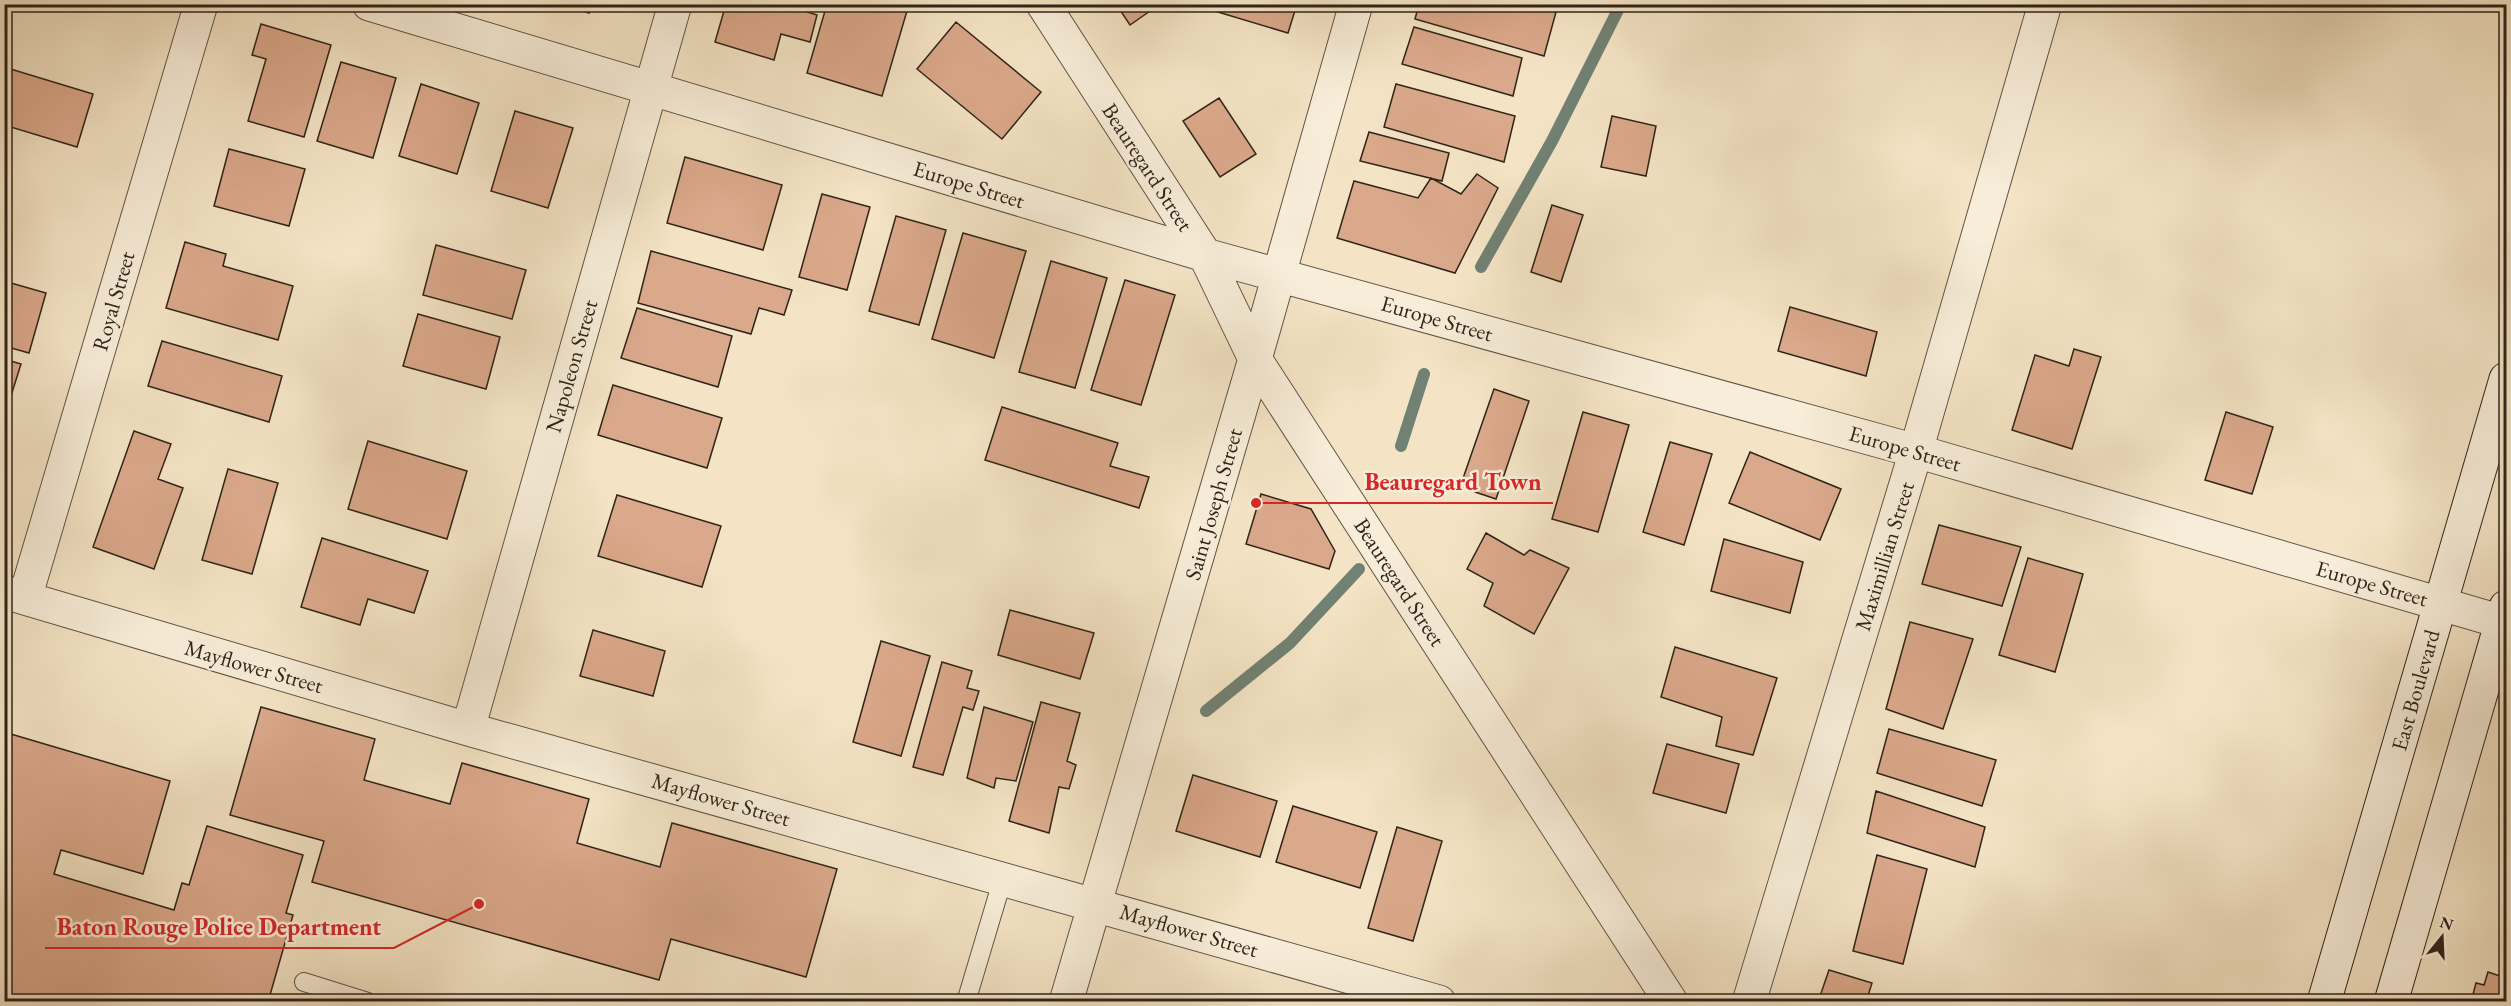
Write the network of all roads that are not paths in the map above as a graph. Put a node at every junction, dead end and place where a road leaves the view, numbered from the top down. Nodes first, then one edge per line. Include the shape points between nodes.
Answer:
1 (201, 4) edge
2 (369, 4) edge
3 (675, 4) edge
4 (1043, 4) edge
5 (1356, 4) edge
6 (2045, 4) edge
7 (650, 88) junction
8 (1205, 255) junction
9 (1278, 274) junction
10 (1255, 359) junction
11 (2506, 379) edge
12 (1916, 451) junction
13 (15, 595) edge
14 (2441, 603) junction
15 (2505, 617) edge
16 (468, 729) junction
17 (1003, 878) junction
18 (1095, 904) junction
19 (304, 982) dead end
20 (368, 1002) edge
21 (966, 1002) edge
22 (1066, 1002) edge
23 (1439, 1002) edge
24 (1671, 1002) edge
25 (1749, 1002) edge
26 (2324, 1002) edge
27 (2391, 1002) edge

1 - 13 street, Royal Street
2 - 7 street, Europe Street
3 - 7 street, Napoleon Street
4 - 8 street, Beauregard Street
5 - 9 street, Saint Joseph Street
6 - 12 street, Maximillian Street
7 - 8 street, Europe Street
7 - 16 street, Napoleon Street
8 - 9 street, Europe Street
8 - 10 street, Beauregard Street
9 - 10 street, Saint Joseph Street
9 - 12 street, Europe Street
10 - 18 street, Saint Joseph Street
10 - 24 street, Beauregard Street
11 - 14 street, East Boulevard
12 - 14 street, Europe Street
12 - 25 street, Maximillian Street
13 - 16 street, Mayflower Street
14 - 15 street, Europe Street
14 - 26 street, East Boulevard
15 - 27 street
16 - 17 street, Mayflower Street
17 - 18 street, Mayflower Street
17 - 21 lane
18 - 22 street, Saint Joseph Street
18 - 23 street, Mayflower Street
19 - 20 lane

